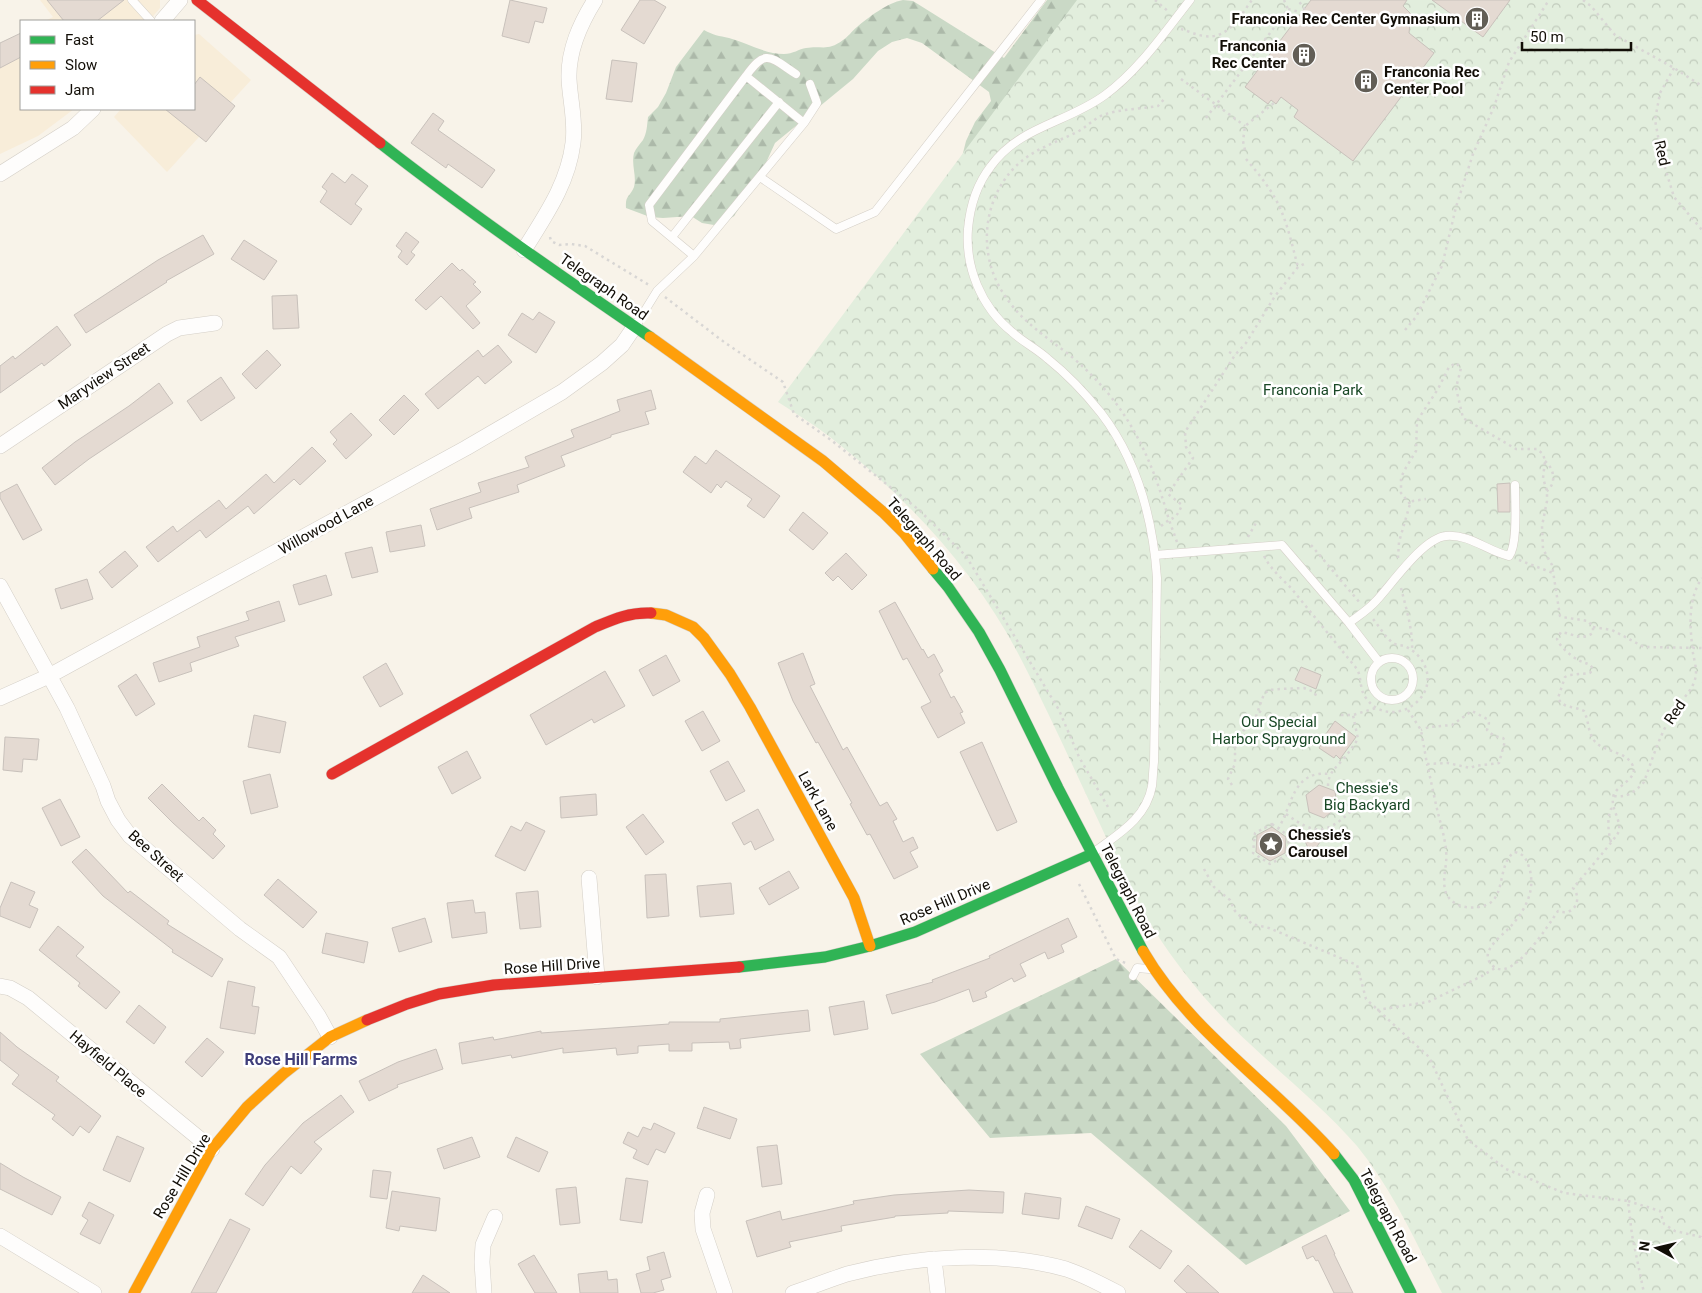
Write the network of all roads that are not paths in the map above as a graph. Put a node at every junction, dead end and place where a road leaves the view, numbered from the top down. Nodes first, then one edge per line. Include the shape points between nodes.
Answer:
1 (132, 0) edge
2 (180, 0) edge
3 (197, 0) edge
4 (595, 0) edge
5 (1041, 0) edge
6 (1190, 0) edge
7 (150, 20) edge
8 (163, 20) edge
9 (796, 74) dead end
10 (746, 76) junction
11 (810, 84) dead end
12 (779, 102) junction
13 (92, 110) edge
14 (804, 123) junction
15 (0, 174) edge
16 (760, 177) junction
17 (672, 237) junction
18 (524, 250) junction
19 (694, 256) junction
20 (214, 323) dead end
21 (635, 326) junction
22 (0, 446) edge
23 (1515, 485) dead end
24 (1155, 555) junction
25 (0, 586) edge
26 (1349, 623) junction
27 (1379, 662) junction
28 (49, 676) junction
29 (0, 698) edge
30 (332, 774) dead end
31 (1092, 854) junction
32 (589, 878) dead end
33 (870, 946) junction
34 (1154, 970) junction
35 (1135, 972) road end
36 (597, 977) junction
37 (0, 986) edge
38 (330, 1037) junction
39 (212, 1149) junction
40 (707, 1195) dead end
41 (495, 1218) dead end
42 (0, 1236) edge
43 (934, 1259) junction
44 (94, 1293) edge
45 (134, 1293) edge
46 (484, 1293) edge
47 (725, 1293) edge
48 (793, 1293) edge
49 (938, 1293) edge
50 (1118, 1293) edge
51 (1411, 1293) edge

1 - 7 lane
2 - 8 street
3 - 18 street, Telegraph Road via 430,182
4 - 18 street via 584,16 571,56 569,77 574,142 569,165 557,195
5 - 16 lane via 875,212 836,229
6 - 24 lane via 1140,64 1105,95 1075,113 1029,132 1004,150 977,190 967,238 977,286 996,317 1068,376 1102,414 1120,443 1143,495
9 - 10 lane via 772,58 761,59
10 - 12 lane
10 - 17 lane via 649,205 652,221
11 - 14 lane via 817,103
12 - 14 lane
12 - 17 lane
13 - 15 street via 73,128
14 - 16 lane
16 - 19 lane
17 - 19 lane
18 - 21 street, Telegraph Road
19 - 21 lane via 657,290
20 - 22 street, Maryview Street via 179,328 167,334
21 - 28 street, Willowood Lane via 602,363 562,392
21 - 31 street, Telegraph Road via 823,461 904,533 979,632
23 - 26 lane via 1514,541 1509,556 1461,538 1446,536 1435,540 1415,556 1375,602
24 - 26 lane via 1282,545
24 - 31 lane via 1152,786 1148,800 1132,824
25 - 28 street, Bee Street
26 - 27 lane
27 - 27 lane via 1371,676 1374,691 1387,700 1402,698 1412,686 1412,670 1408,664 1394,657
28 - 29 street, Willowood Lane
28 - 38 street, Bee Street via 67,708 108,801 130,836 240,929 279,957
30 - 33 street, Lark Lane via 618,616 633,613 666,615 692,627 704,638 730,674 854,898
31 - 33 street, Rose Hill Drive via 915,932
31 - 34 street, Telegraph Road
32 - 36 street
33 - 36 street, Rose Hill Drive via 794,961
34 - 35 lane
34 - 51 street, Telegraph Road via 1205,1029 1314,1132 1337,1158 1354,1180
36 - 38 street, Rose Hill Drive via 494,985 440,994 398,1007
37 - 39 street, Hayfield Place via 28,998
38 - 39 street, Rose Hill Drive via 260,1095
39 - 45 street, Rose Hill Drive
40 - 47 street via 702,1212 703,1230
41 - 46 street via 483,1245
42 - 44 street
43 - 48 street via 847,1274
43 - 49 street
43 - 50 street via 1038,1262 1068,1270

